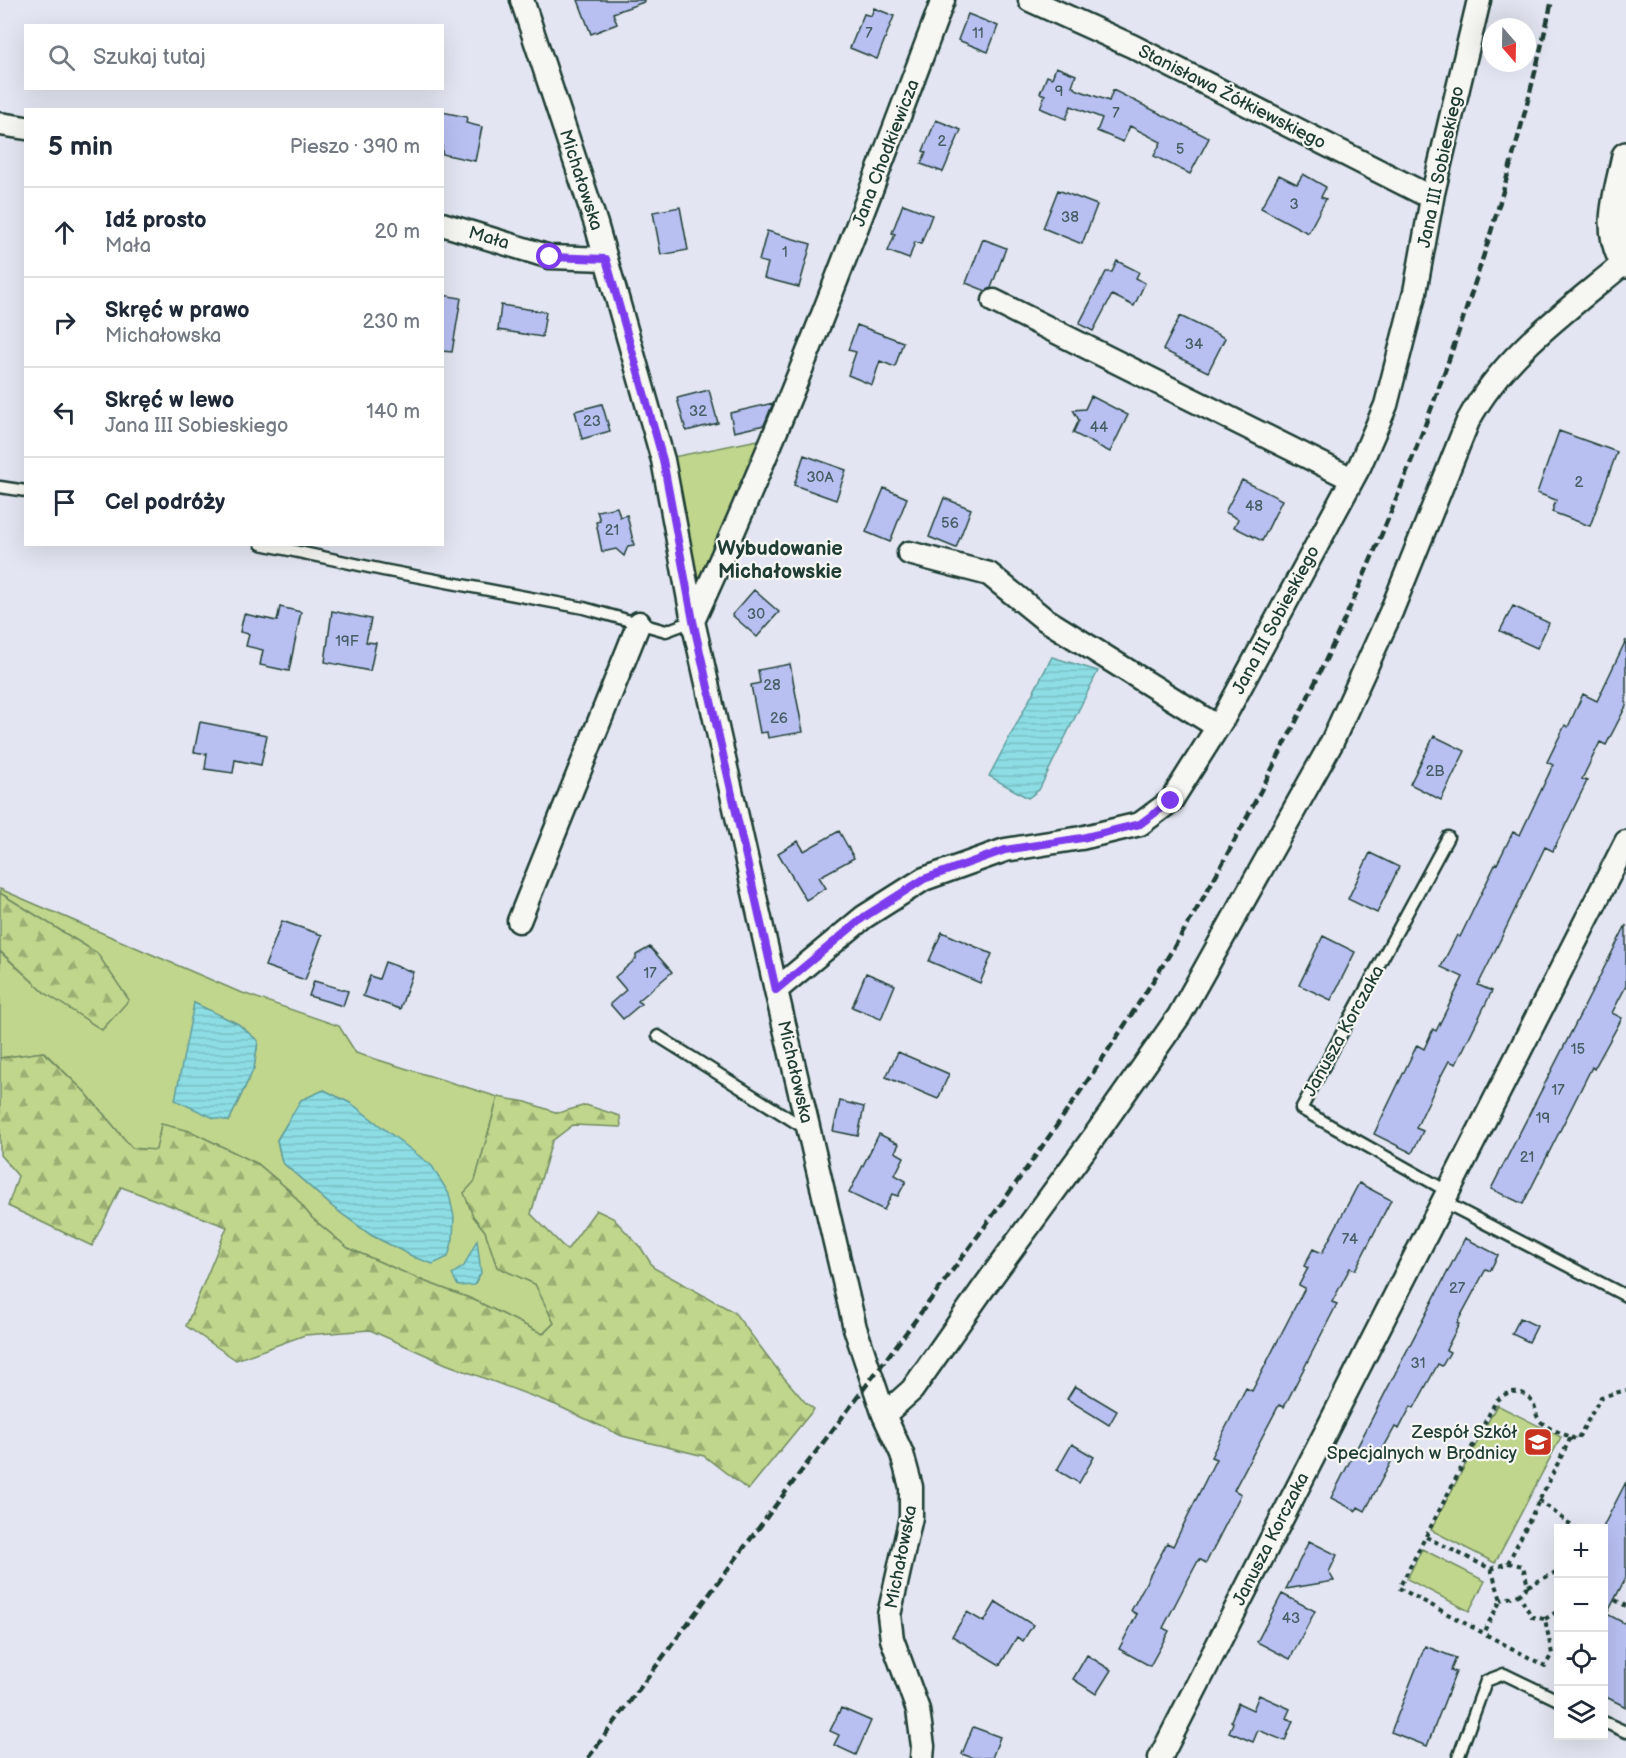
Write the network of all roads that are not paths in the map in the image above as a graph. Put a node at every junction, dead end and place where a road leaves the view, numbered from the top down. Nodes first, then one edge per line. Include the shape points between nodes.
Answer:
1 (522, 0) edge
2 (944, 0) edge
3 (1030, 0) edge
4 (1479, 0) edge
5 (0, 124) edge
6 (24, 128) edge
7 (1626, 156) edge
8 (1432, 198) junction
9 (444, 225) edge
10 (606, 259) junction
11 (1625, 263) edge
12 (994, 301) dead end
13 (1352, 479) junction
14 (0, 487) edge
15 (24, 491) edge
16 (270, 546) edge
17 (909, 553) dead end
18 (693, 621) junction
19 (639, 623) junction
20 (1218, 728) junction
21 (1448, 837) dead end
22 (1626, 842) edge
23 (519, 921) dead end
24 (776, 990) junction
25 (658, 1036) dead end
26 (809, 1131) junction
27 (1444, 1196) junction
28 (1626, 1296) edge
29 (885, 1415) junction
30 (1554, 1698) edge
31 (1608, 1724) edge
32 (1626, 1732) edge
33 (922, 1758) edge
34 (1160, 1758) edge
35 (1458, 1758) edge

1 - 10 street, Michałowska
2 - 18 street, Jana Chodkiewicza via 828,307 739,523
3 - 8 street, Stanisława Żółkiewskiego via 1132,46
4 - 8 street, Jana III Sobieskiego
5 - 6 street
7 - 11 street via 1613,229
8 - 13 street, Jana III Sobieskiego via 1415,292 1386,405
9 - 10 street, Mała via 550,257
10 - 18 street, Michałowska via 663,460
11 - 29 street via 1518,353 1476,405 1391,612 1331,744 1179,1016 912,1390
12 - 13 street
13 - 20 street, Jana III Sobieskiego
14 - 15 lane
16 - 19 lane via 584,608
17 - 20 street via 989,574 1043,618
18 - 19 lane via 666,631
18 - 24 street, Michałowska
19 - 23 street
20 - 24 street, Jana III Sobieskiego via 1171,801 1140,824 1005,850 924,879 864,917
21 - 27 lane, Janusza Korczaka via 1301,1109
22 - 27 street, Janusza Korczaka
24 - 26 street, Michałowska
25 - 26 lane
26 - 29 street, Michałowska via 855,1328
27 - 28 lane
27 - 34 street, Janusza Korczaka
29 - 33 street, Michałowska via 911,1487 911,1517 889,1615 892,1639 918,1710
30 - 35 lane via 1504,1674 1486,1681
31 - 32 lane

